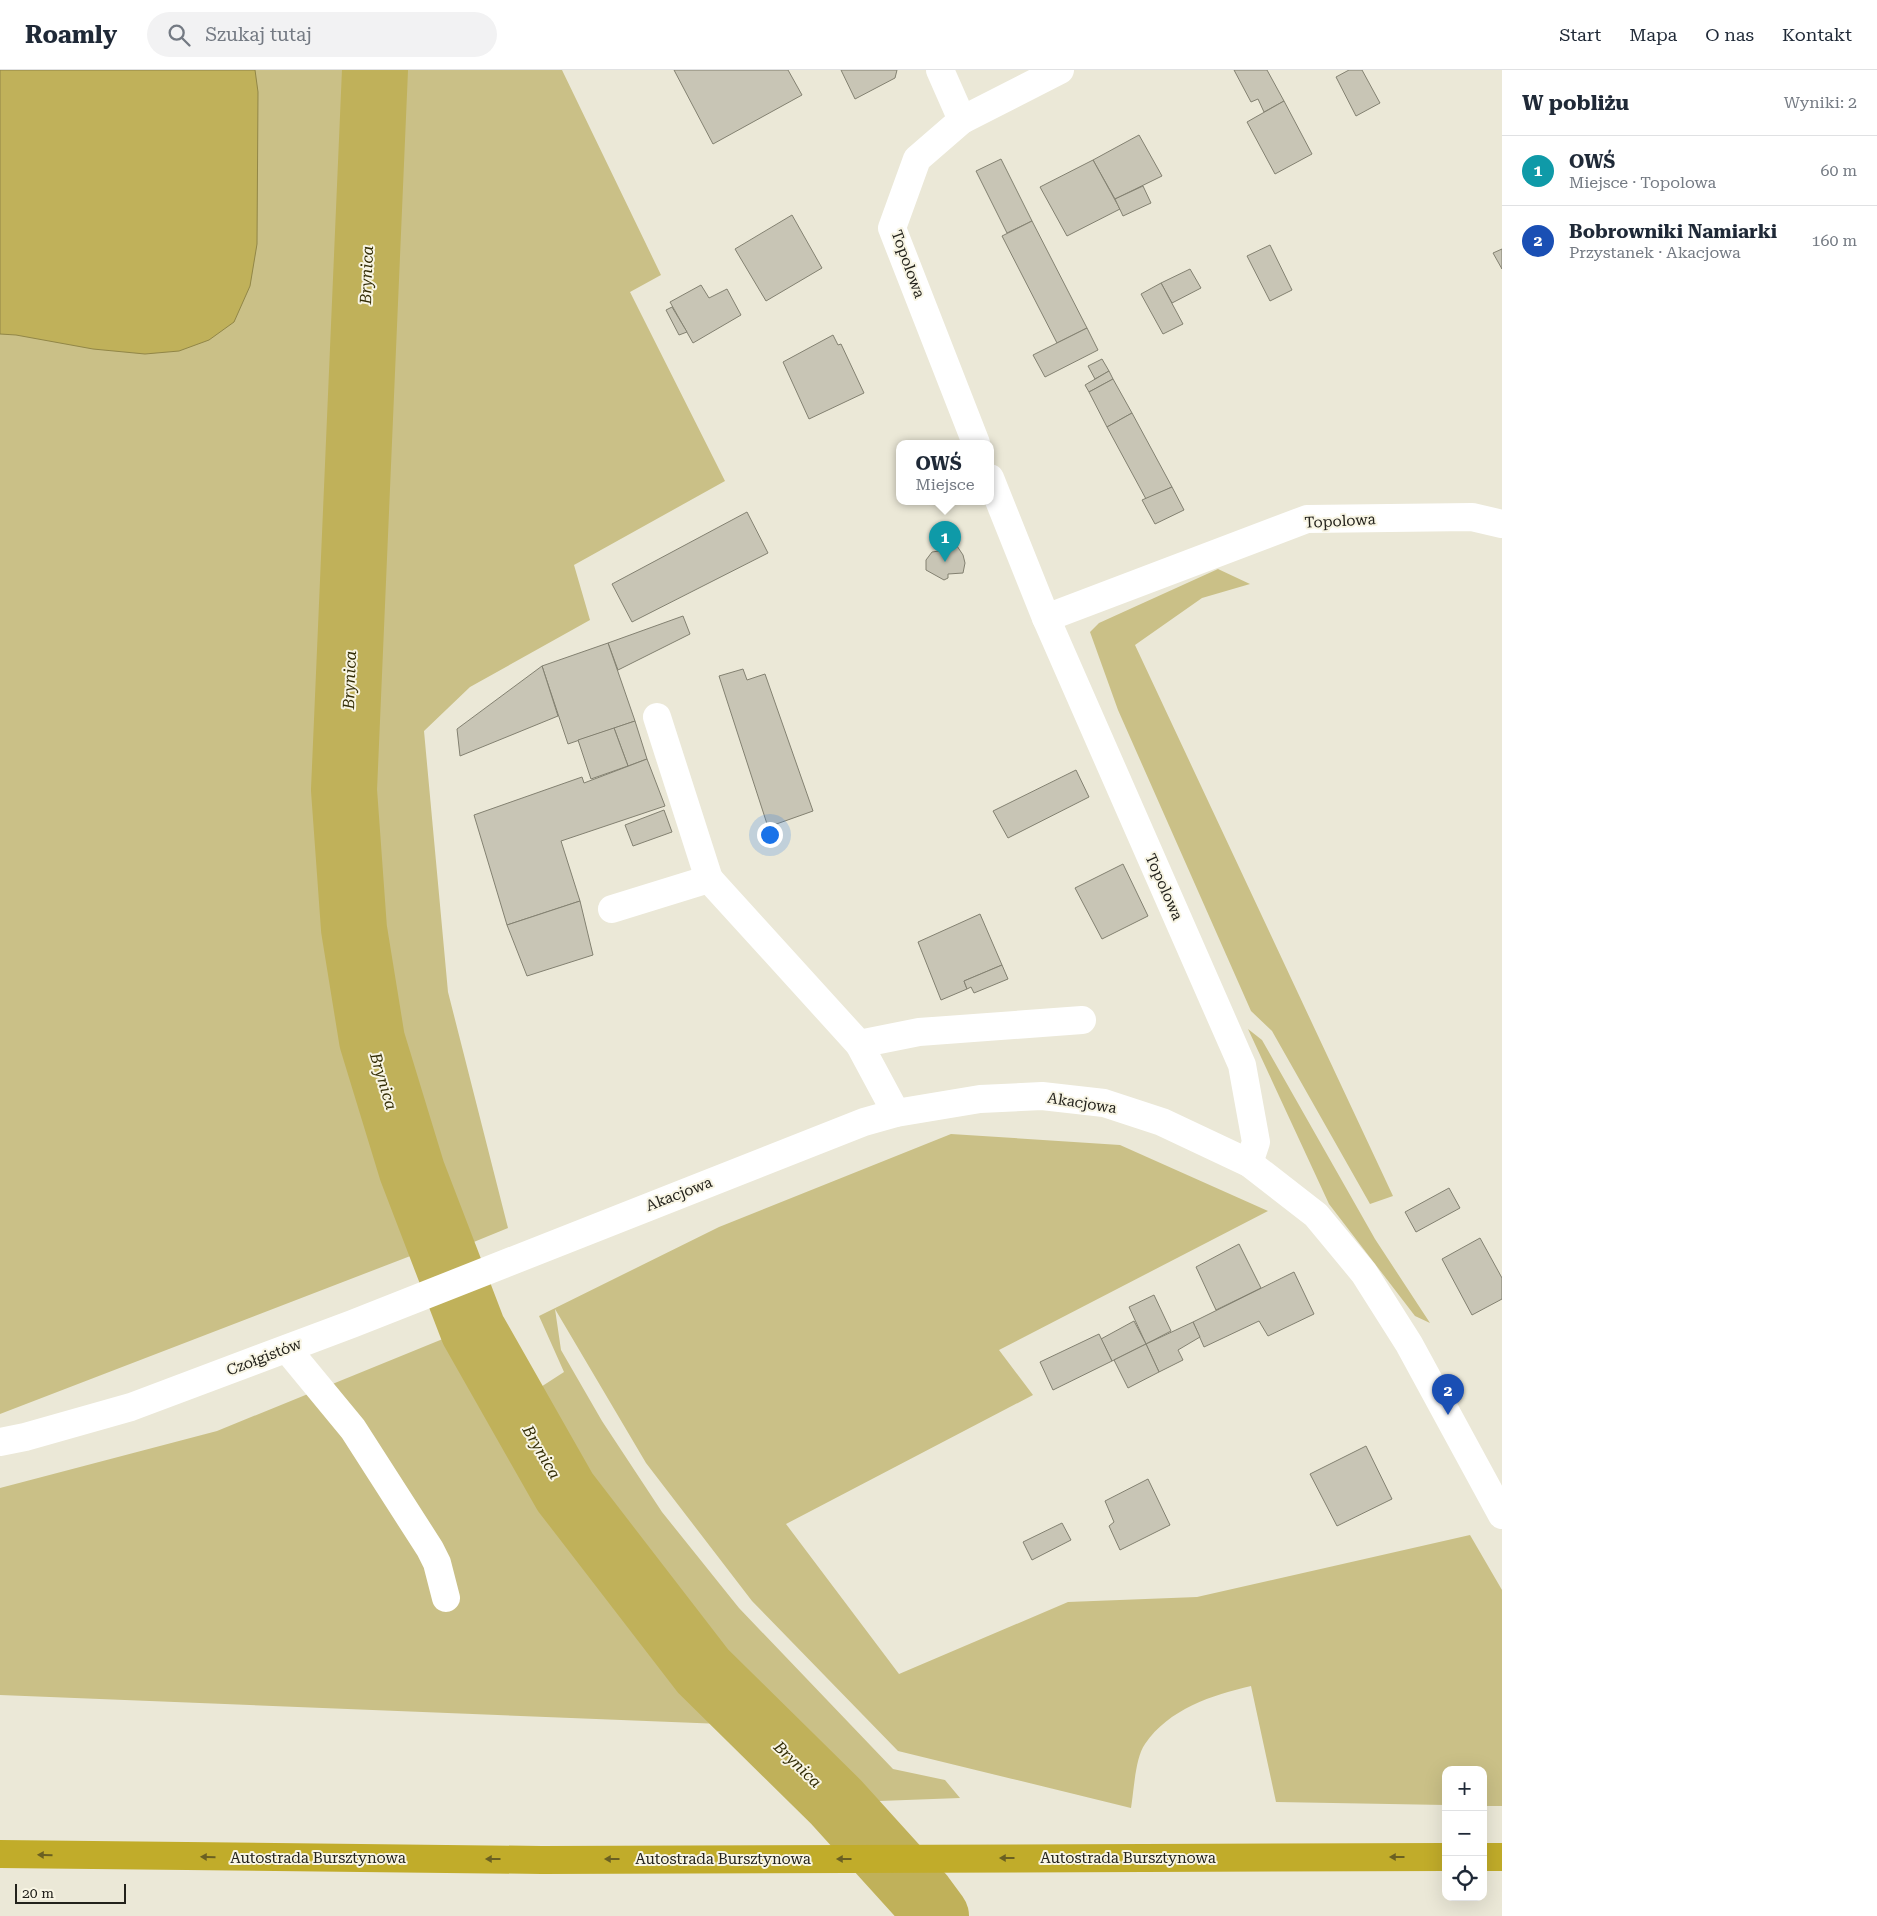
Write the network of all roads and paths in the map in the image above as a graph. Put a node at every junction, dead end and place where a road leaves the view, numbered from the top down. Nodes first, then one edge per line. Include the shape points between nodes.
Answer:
1 (940, 70) edge
2 (1060, 70) edge
3 (962, 120) junction
4 (975, 440) edge
5 (994, 488) edge
6 (1502, 524) edge
7 (1046, 618) junction
8 (657, 718) dead end
9 (708, 879) junction
10 (612, 909) dead end
11 (1082, 1020) dead end
12 (859, 1044) junction
13 (896, 1113) junction
14 (1249, 1163) junction
15 (523, 1256) joint
16 (287, 1349) junction
17 (0, 1442) edge
18 (1502, 1515) edge
19 (446, 1598) dead end
20 (0, 1854) edge
21 (1442, 1857) edge
22 (1487, 1857) edge
23 (1502, 1857) edge

1 - 3 street
2 - 3 street, Topolowa
3 - 4 street, Topolowa via 918,159 892,228
5 - 7 street, Topolowa
6 - 7 street, Topolowa via 1472,517 1307,519
7 - 14 street, Topolowa via 1242,1065 1256,1142
8 - 9 street
9 - 10 street
9 - 12 street
11 - 12 street via 919,1032
12 - 13 street
13 - 14 street, Akacjowa via 998,1098 1042,1096 1104,1103 1162,1122
13 - 15 street, Akacjowa via 864,1122
14 - 18 street, Akacjowa via 1316,1215 1364,1273 1409,1344
15 - 16 street, Czołgistów
16 - 17 street, Czołgistów via 131,1407
16 - 19 street via 354,1429 426,1541 438,1563
21 -> 20 highway, Autostrada Bursztynowa via 542,1860
22 - 23 highway

